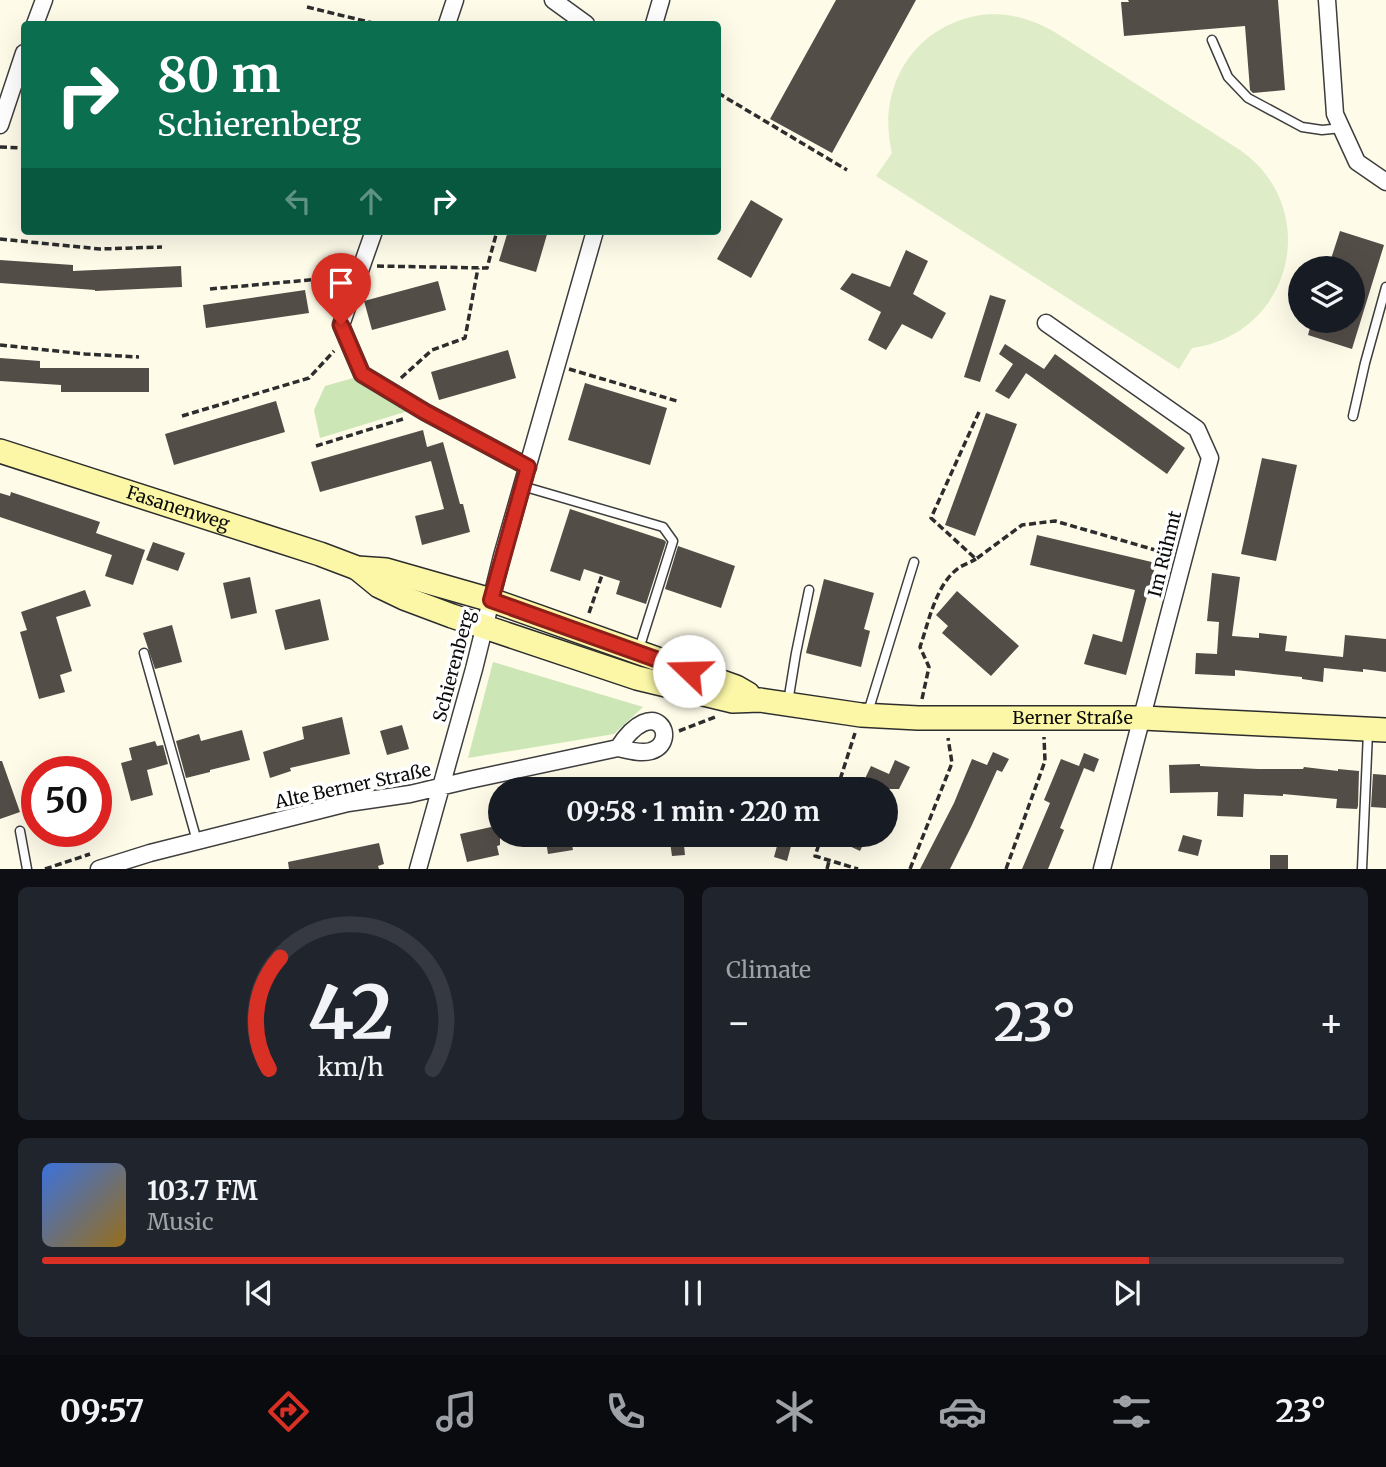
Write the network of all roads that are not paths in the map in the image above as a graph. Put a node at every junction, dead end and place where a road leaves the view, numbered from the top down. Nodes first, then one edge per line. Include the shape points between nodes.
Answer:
1 (44, 0) edge
2 (455, 0) edge
3 (553, 0) edge
4 (660, 0) edge
5 (1327, 0) edge
6 (36, 21) edge
7 (448, 21) edge
8 (582, 21) edge
9 (655, 21) edge
10 (1212, 40) dead end
11 (21, 62) edge
12 (0, 125) edge
13 (1342, 128) junction
14 (1386, 182) edge
15 (373, 235) edge
16 (594, 235) edge
17 (1386, 287) edge
18 (1046, 323) dead end
19 (1353, 416) dead end
20 (0, 451) edge
21 (528, 467) junction
22 (522, 486) junction
23 (914, 562) dead end
24 (357, 568) junction
25 (809, 590) dead end
26 (491, 600) junction
27 (484, 627) junction
28 (638, 652) junction
29 (145, 653) dead end
30 (666, 674) junction
31 (788, 705) junction
32 (864, 715) junction
33 (1143, 718) junction
34 (1377, 730) edge
35 (618, 748) dead end
36 (441, 787) junction
37 (20, 831) dead end
38 (197, 841) junction
39 (27, 869) edge
40 (99, 869) edge
41 (418, 869) edge
42 (1102, 869) edge
43 (1362, 869) edge

1 - 6 street
2 - 7 street
3 - 8 street
4 - 9 street
5 - 13 street via 1335,114
10 - 13 lane via 1228,77 1248,98 1302,127
11 - 12 street
13 - 14 street via 1357,162
15 - 21 street via 341,325 362,374
16 - 21 street, Schierenberg
17 - 19 lane
18 - 33 street, Im Rühmt via 1197,429 1210,458
20 - 24 main road, Fasanenweg
21 - 22 street, Schierenberg
22 - 26 street, Schierenberg
22 - 28 lane via 663,527 673,541
23 - 32 lane
24 - 26 main road, Fasanenweg via 386,570
24 - 27 main road, Fasanenweg via 404,598
25 - 31 lane
26 - 27 street, Schierenberg
26 - 28 main road, Fasanenweg
27 - 30 main road, Fasanenweg via 625,674
27 - 36 street, Schierenberg
28 - 30 main road, Fasanenweg
29 - 38 lane
30 - 31 main road, Berner Straße via 736,687 760,700
31 - 32 main road, Berner Straße
32 - 33 main road, Berner Straße
33 - 34 main road, Berner Straße
33 - 42 street, Im Rühmt
34 - 43 lane
35 - 36 street, Alte Berner Straße
36 - 38 street, Alte Berner Straße via 348,803
36 - 41 street, Schierenberg
37 - 39 lane
38 - 40 street, Alte Berner Straße

